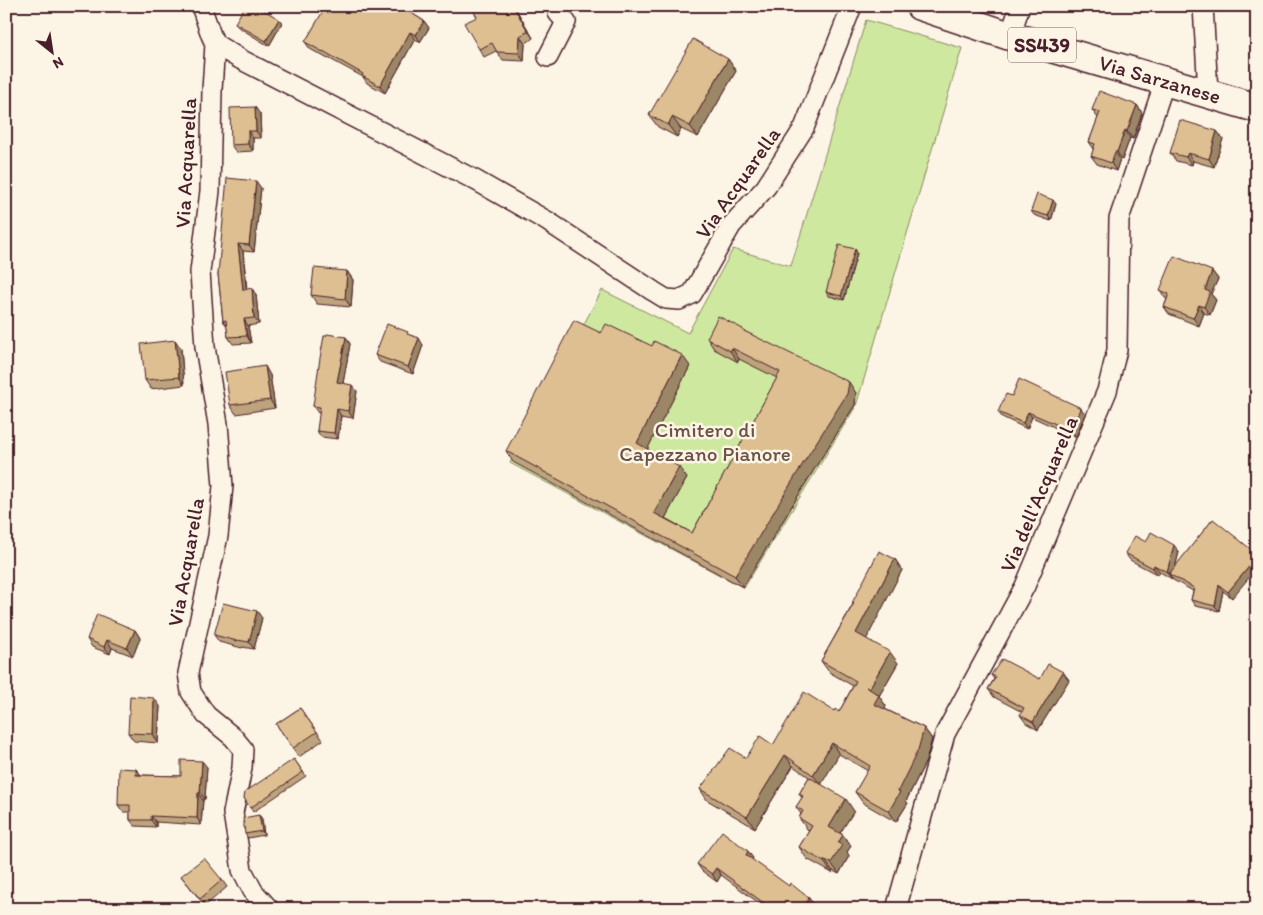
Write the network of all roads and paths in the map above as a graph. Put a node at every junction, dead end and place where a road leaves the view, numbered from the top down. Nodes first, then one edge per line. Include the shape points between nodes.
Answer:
1 (200, 6) edge
2 (562, 6) edge
3 (852, 6) edge
4 (920, 6) edge
5 (1020, 6) edge
6 (1203, 6) edge
7 (1010, 36) junction
8 (215, 44) junction
9 (548, 57) dead end
10 (1165, 81) junction
11 (1208, 92) junction
12 (1257, 108) edge
13 (269, 909) edge
14 (896, 909) edge

1 - 8 street, Via Acquarella
2 - 9 street via 558,13 566,22
3 - 8 street, Via Acquarella via 804,128 766,187 731,226 692,294 679,300 666,299 547,221 475,180
4 - 7 main road, Via Sarzanese / SS439
5 - 7 street
6 - 11 street
7 - 10 main road, Via Sarzanese / SS439
8 - 13 street, Via Acquarella via 210,191 200,272 205,347 218,424 223,486 218,536 188,674 191,692 206,715 243,748 234,822 242,870 253,891
10 - 11 main road, Via Sarzanese / SS439
10 - 14 street, Via dell'Acquarella via 1119,219 1118,350 1106,391 1025,586 945,734
11 - 12 main road, Via Sarzanese / SS439

